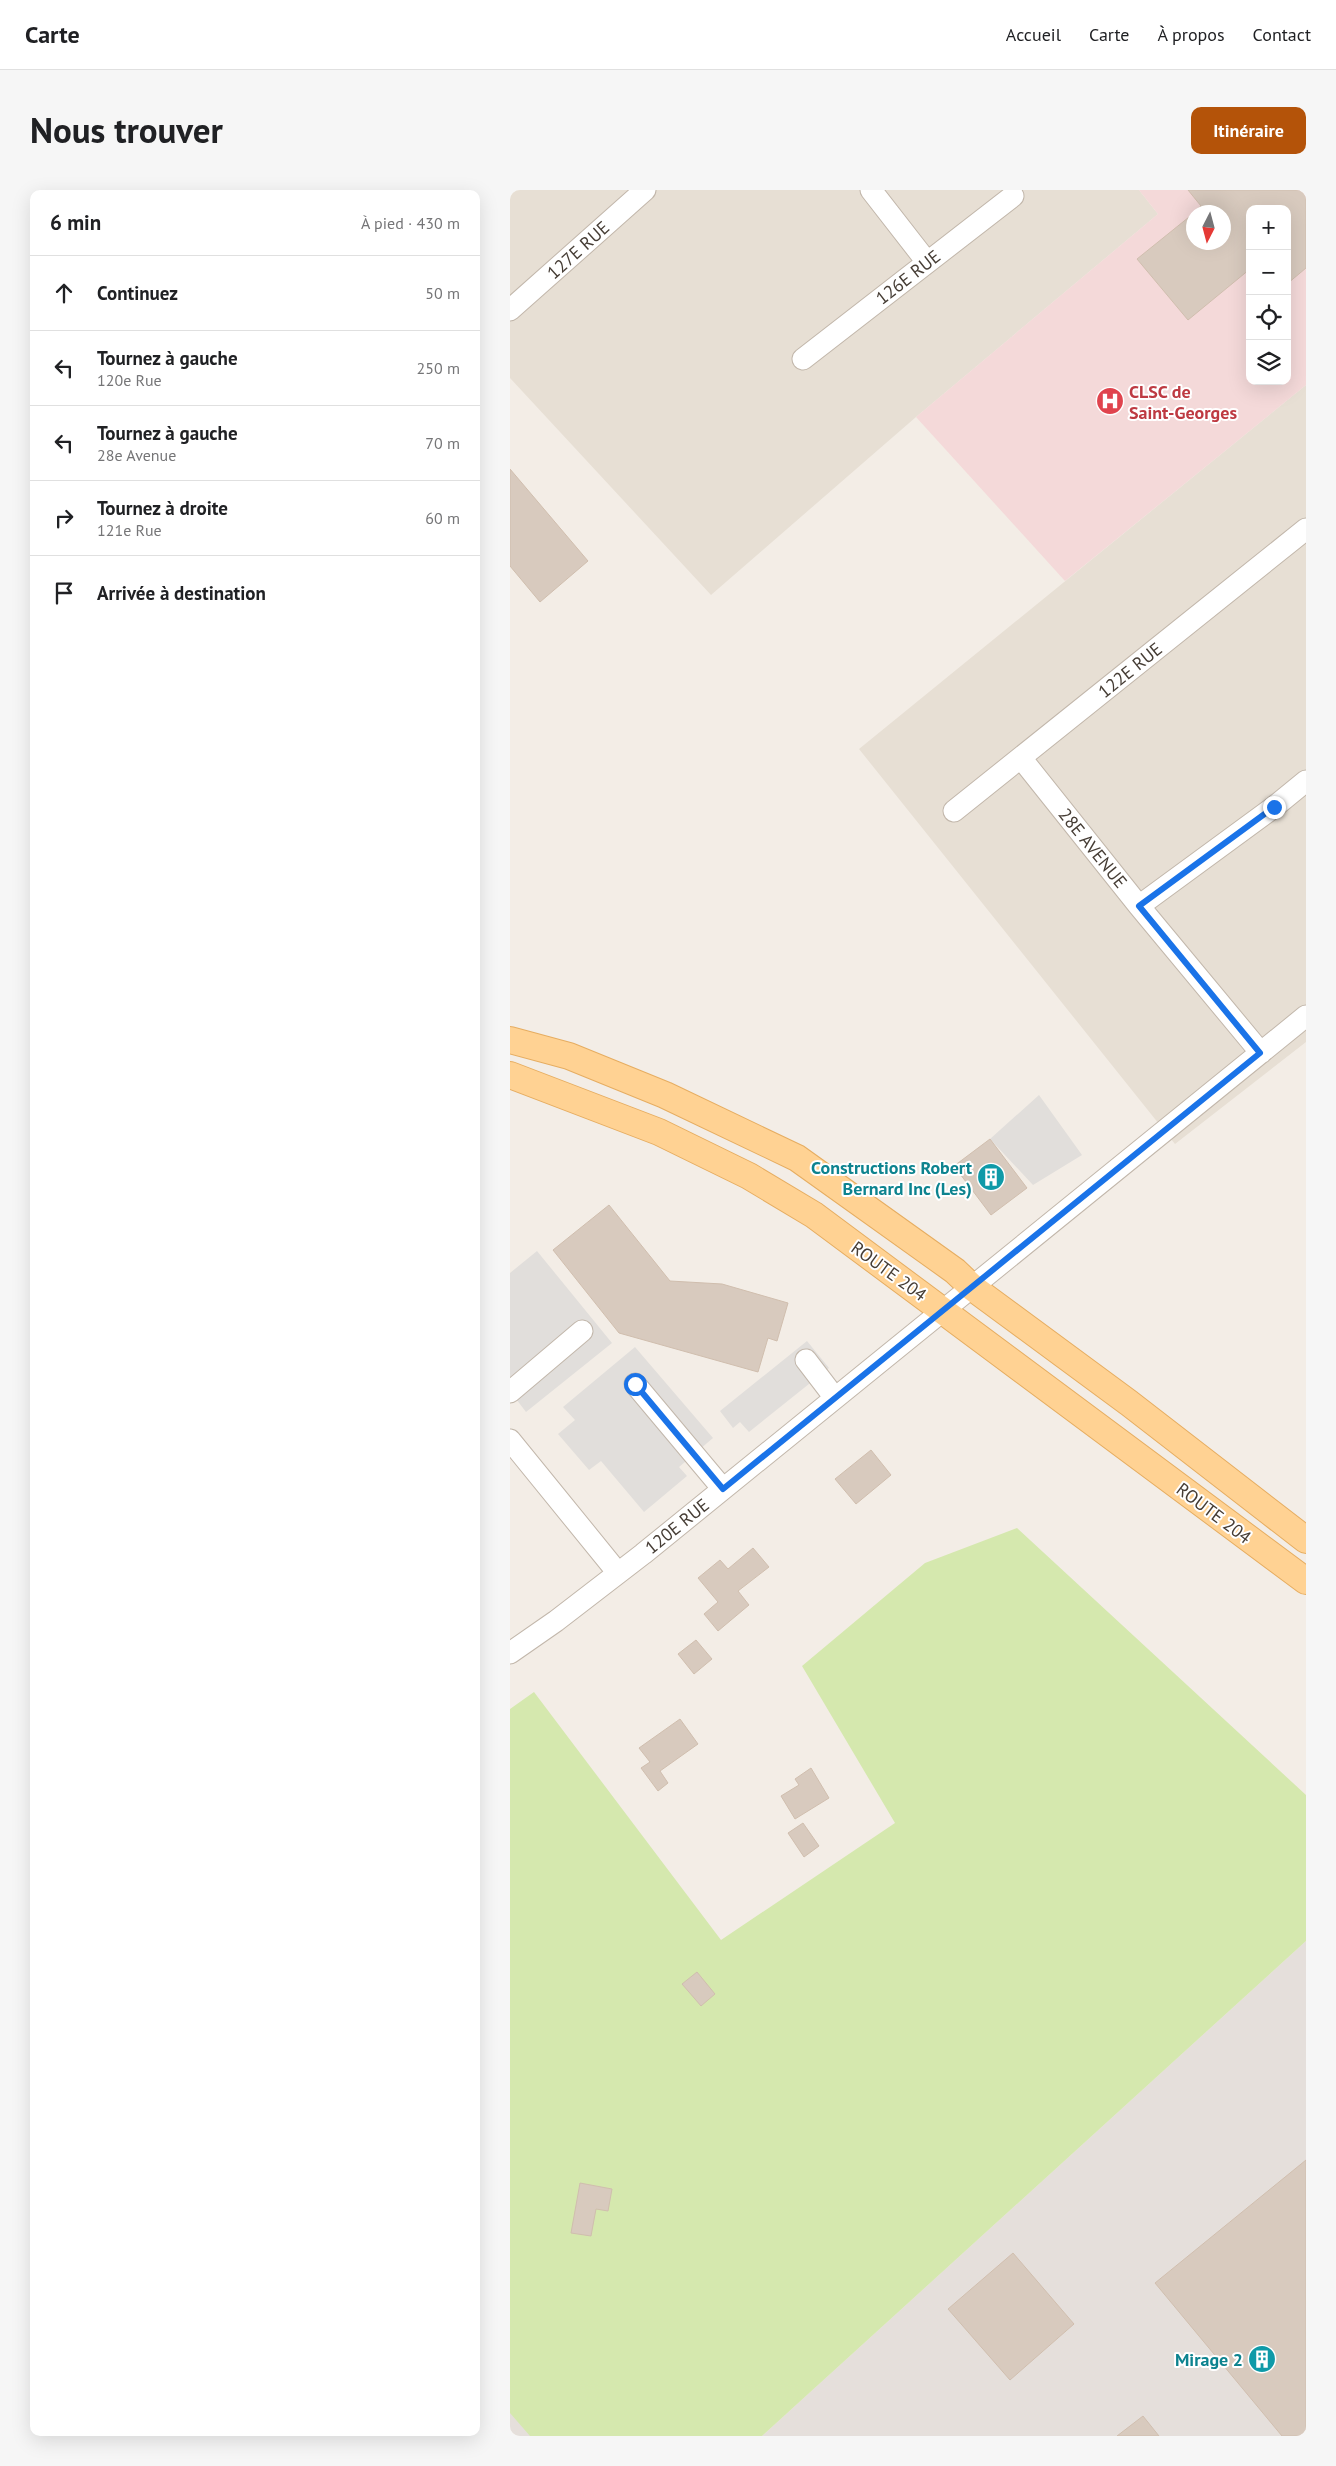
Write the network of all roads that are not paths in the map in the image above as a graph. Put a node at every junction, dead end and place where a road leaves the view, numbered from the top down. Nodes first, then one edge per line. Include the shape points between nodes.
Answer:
1 (645, 190) edge
2 (871, 190) edge
3 (1013, 196) dead end
4 (927, 262) junction
5 (510, 310) edge
6 (803, 359) dead end
7 (1306, 529) edge
8 (1021, 758) junction
9 (1306, 780) edge
10 (954, 811) dead end
11 (1139, 906) junction
12 (1306, 1016) edge
13 (510, 1040) edge
14 (1260, 1053) junction
15 (510, 1075) edge
16 (973, 1288) junction
17 (944, 1311) junction
18 (582, 1331) dead end
19 (806, 1360) dead end
20 (635, 1384) dead end
21 (510, 1392) edge
22 (835, 1398) junction
23 (510, 1440) edge
24 (723, 1489) junction
25 (1306, 1540) edge
26 (618, 1573) junction
27 (1306, 1581) edge
28 (510, 1653) edge

1 - 5 street, 127E RUE
2 - 4 street
3 - 4 street, 126E RUE
4 - 6 street, 126E RUE
7 - 8 street, 122E RUE
8 - 10 street, 122E RUE
8 - 11 street, 28E AVENUE
9 - 11 street
11 - 14 street, 28E AVENUE
12 - 14 street, 120E RUE
13 - 16 main road, ROUTE 204 via 569,1056 656,1091 797,1158 955,1271
14 - 16 street, 120E RUE
15 - 17 main road, ROUTE 204 via 659,1132 748,1176 814,1215
16 - 17 street, 120E RUE
16 - 25 main road, ROUTE 204
17 - 22 street, 120E RUE
17 - 27 main road, ROUTE 204
18 - 21 street
19 - 22 street
20 - 24 street
22 - 24 street, 120E RUE
23 - 26 street
24 - 26 street, 120E RUE
26 - 28 street, 120E RUE

